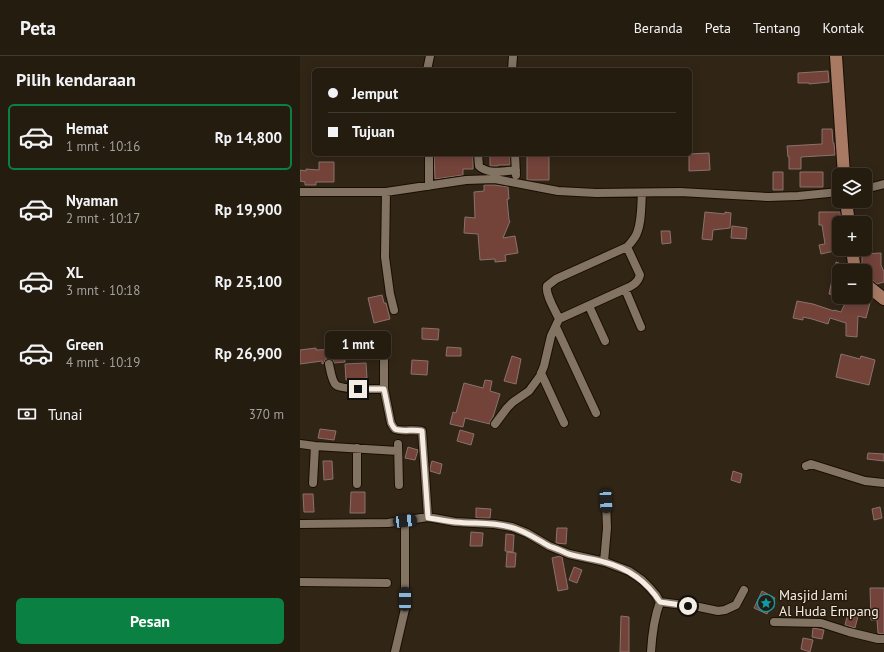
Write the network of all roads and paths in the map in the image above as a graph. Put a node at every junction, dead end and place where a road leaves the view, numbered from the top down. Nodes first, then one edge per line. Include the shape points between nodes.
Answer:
1 (430, 56) edge
2 (512, 56) edge
3 (836, 56) edge
4 (427, 68) edge
5 (512, 68) edge
6 (429, 156) edge
7 (478, 156) edge
8 (515, 156) edge
9 (844, 168) edge
10 (516, 170) junction
11 (516, 183) junction
12 (884, 184) edge
13 (429, 186) junction
14 (872, 187) edge
15 (300, 192) edge
16 (386, 192) junction
17 (642, 192) junction
18 (832, 193) edge
19 (627, 247) junction
20 (625, 289) junction
21 (872, 289) edge
22 (884, 298) edge
23 (589, 306) junction
24 (394, 310) dead end
25 (559, 319) junction
26 (556, 327) junction
27 (642, 327) dead end
28 (606, 341) dead end
29 (384, 360) dead end
30 (329, 364) dead end
31 (541, 373) junction
32 (384, 389) junction
33 (596, 413) dead end
34 (564, 423) dead end
35 (495, 424) dead end
36 (300, 444) edge
37 (315, 446) junction
38 (357, 448) junction
39 (806, 466) dead end
40 (313, 483) dead end
41 (884, 483) edge
42 (357, 484) dead end
43 (399, 485) dead end
44 (606, 501) dead end
45 (428, 518) junction
46 (405, 521) junction
47 (300, 524) edge
48 (604, 562) junction
49 (300, 582) edge
50 (387, 583) dead end
51 (744, 590) dead end
52 (660, 602) junction
53 (774, 622) dead end
54 (884, 639) edge
55 (395, 652) edge
56 (651, 652) edge

1 - 4 street
2 - 5 street
3 - 9 street
6 - 13 street
7 - 10 street via 479,166 484,170
8 - 10 street
10 - 11 street
11 - 13 street via 480,179
11 - 17 street via 558,191
12 - 14 street
13 - 16 street
15 - 16 street
16 - 24 street via 385,257
17 - 18 street via 768,197
17 - 19 street via 638,232
19 - 20 street via 640,275 635,284
19 - 25 street via 546,286
20 - 23 street
20 - 27 street
21 - 22 street
23 - 25 street
23 - 28 street
25 - 26 street
26 - 31 street
26 - 33 street
29 - 32 street
30 - 32 street via 333,382 339,387
31 - 34 street
31 - 35 street via 529,391 513,402
32 - 45 street via 393,427 399,430 422,431
36 - 37 street
37 - 38 street
37 - 40 street
38 - 42 street
38 - 43 street via 398,447
39 - 41 street via 811,464 865,481
44 - 48 street
45 - 46 street
45 - 48 street via 512,527 569,554
46 - 47 street
46 - 55 street via 404,609
48 - 52 street via 629,571 642,580
49 - 50 street
51 - 52 street via 736,605 718,611
52 - 56 street via 656,612
53 - 54 street via 821,623

